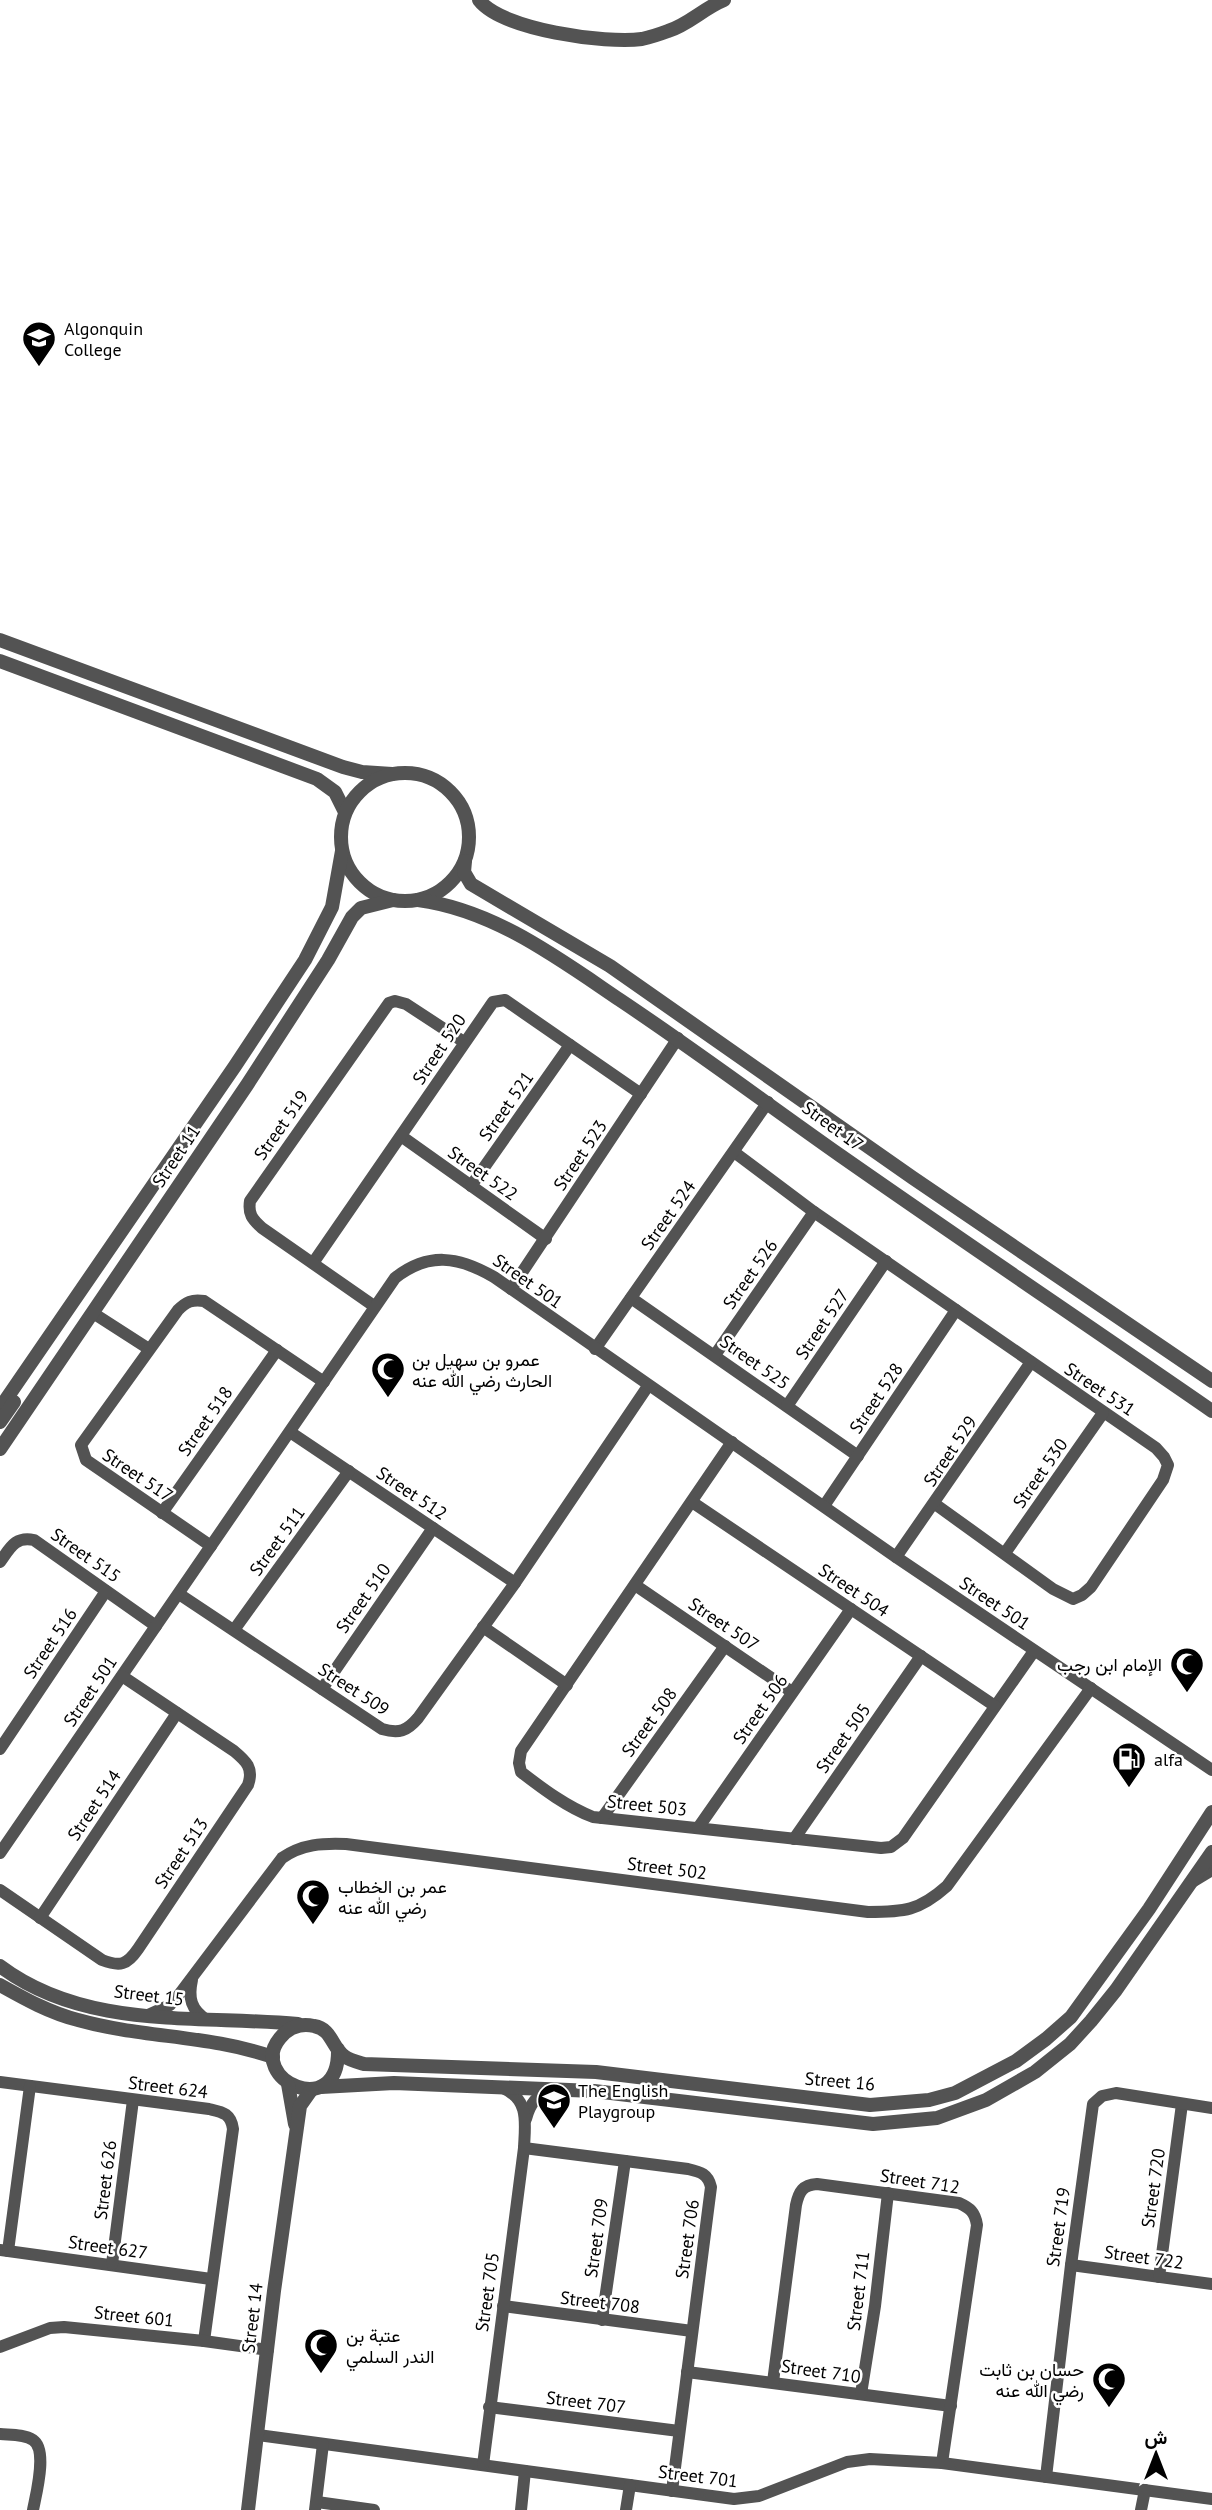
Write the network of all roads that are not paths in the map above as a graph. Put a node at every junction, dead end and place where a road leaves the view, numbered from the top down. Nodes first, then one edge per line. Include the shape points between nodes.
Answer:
1 (479, 0) edge
2 (724, 0) edge
3 (0, 640) edge
4 (0, 661) edge
5 (392, 774) junction
6 (345, 812) junction
7 (342, 851) junction
8 (465, 861) junction
9 (393, 900) junction
10 (418, 900) junction
11 (678, 1038) junction
12 (464, 1042) junction
13 (570, 1045) junction
14 (642, 1094) junction
15 (768, 1102) junction
16 (401, 1136) junction
17 (734, 1152) junction
18 (840, 1155) junction
19 (914, 1178) junction
20 (471, 1186) junction
21 (814, 1212) junction
22 (546, 1239) junction
23 (886, 1261) junction
24 (313, 1263) junction
25 (510, 1289) junction
26 (631, 1298) junction
27 (374, 1306) junction
28 (956, 1310) junction
29 (93, 1313) junction
30 (149, 1349) junction
31 (595, 1349) junction
32 (277, 1350) junction
33 (715, 1355) junction
34 (35, 1357) junction
35 (1031, 1362) junction
36 (1212, 1381) edge
37 (324, 1382) junction
38 (648, 1386) junction
39 (787, 1406) junction
40 (0, 1408) edge
41 (1212, 1411) edge
42 (1103, 1413) junction
43 (0, 1422) edge
44 (290, 1432) junction
45 (732, 1442) junction
46 (2, 1443) edge
47 (858, 1456) junction
48 (349, 1471) junction
49 (692, 1502) junction
50 (935, 1504) junction
51 (824, 1506) junction
52 (162, 1513) junction
53 (433, 1528) junction
54 (211, 1546) junction
55 (1005, 1553) junction
56 (896, 1557) junction
57 (0, 1562) edge
58 (515, 1583) junction
59 (635, 1585) junction
60 (106, 1591) junction
61 (179, 1594) junction
62 (851, 1609) junction
63 (156, 1626) junction
64 (483, 1627) junction
65 (234, 1630) junction
66 (725, 1646) junction
67 (1034, 1651) junction
68 (921, 1656) junction
69 (122, 1676) junction
70 (567, 1685) junction
71 (1091, 1688) junction
72 (322, 1689) junction
73 (792, 1692) junction
74 (995, 1706) junction
75 (177, 1713) junction
76 (0, 1749) edge
77 (1210, 1772) edge
78 (1212, 1812) edge
79 (602, 1818) junction
80 (698, 1828) junction
81 (794, 1839) junction
82 (0, 1852) edge
83 (1212, 1852) edge
84 (1212, 1870) edge
85 (1188, 1886) junction
86 (0, 1890) edge
87 (40, 1918) junction
88 (0, 1966) edge
89 (193, 1976) junction
90 (0, 1985) edge
91 (146, 2016) junction
92 (207, 2020) junction
93 (303, 2024) junction
94 (338, 2049) junction
95 (273, 2057) junction
96 (676, 2081) junction
97 (0, 2082) edge
98 (288, 2084) junction
99 (30, 2086) junction
100 (499, 2087) junction
101 (316, 2088) junction
102 (556, 2089) junction
103 (594, 2091) junction
104 (133, 2100) junction
105 (831, 2102) junction
106 (1182, 2104) junction
107 (1212, 2108) edge
108 (749, 2110) junction
109 (525, 2123) junction
110 (296, 2131) junction
111 (524, 2148) junction
112 (625, 2161) junction
113 (888, 2193) junction
114 (4, 2251) edge
115 (111, 2264) junction
116 (1070, 2265) junction
117 (1159, 2277) junction
118 (211, 2279) junction
119 (1212, 2284) edge
120 (503, 2306) junction
121 (602, 2320) junction
122 (692, 2331) junction
123 (204, 2341) junction
124 (0, 2347) edge
125 (268, 2350) junction
126 (687, 2372) junction
127 (773, 2382) junction
128 (861, 2394) junction
129 (951, 2406) junction
130 (489, 2407) junction
131 (680, 2431) junction
132 (0, 2434) edge
133 (258, 2435) junction
134 (323, 2444) junction
135 (942, 2463) junction
136 (483, 2465) junction
137 (525, 2471) junction
138 (1046, 2477) junction
139 (630, 2485) junction
140 (1145, 2490) junction
141 (672, 2491) junction
142 (1212, 2499) edge
143 (316, 2506) edge
144 (33, 2510) edge
145 (248, 2510) edge
146 (373, 2510) edge
147 (521, 2510) edge
148 (626, 2510) edge
149 (1141, 2510) edge

1 - 2 street via 507,20 542,30 641,39 672,30
3 - 5 street via 343,767
4 - 6 street via 317,779 335,792
5 - 6 street via 364,787
5 - 8 street via 432,778 461,804 470,842
6 - 7 street
7 - 9 street via 360,883
7 - 34 street, Street 11 via 332,907 305,960
8 - 10 street via 438,893
8 - 19 street, Street 17 via 464,872 471,884 610,965
9 - 10 street
9 - 29 street, Street 11 via 361,908 352,917 247,1085
10 - 11 street, Street 17 via 458,908 518,935
11 - 14 street, Street 523
11 - 15 street, Street 17
12 - 13 street, Street 520 via 499,999
12 - 16 street, Street 520
12 - 24 street, Street 519 via 406,1004 389,1003 250,1201 251,1219
13 - 14 street, Street 520
13 - 20 street, Street 521
14 - 22 street, Street 523
15 - 17 street, Street 524
15 - 18 street, Street 17
16 - 20 street, Street 522
16 - 24 street, Street 520
17 - 21 street, Street 531
17 - 26 street, Street 524
18 - 19 street via 849,1155 891,1183 904,1185
18 - 41 street, Street 17
19 - 36 street, Street 17
20 - 22 street, Street 522
21 - 23 street, Street 531
21 - 33 street, Street 526
22 - 25 street, Street 523
23 - 28 street, Street 531
23 - 39 street, Street 527
24 - 27 street, Street 519
25 - 27 street, Street 501 via 475,1266 442,1259 408,1268
25 - 31 street, Street 501
26 - 31 street, Street 524
26 - 33 street, Street 525
27 - 37 street, Street 501
28 - 35 street, Street 531
28 - 47 street, Street 528
29 - 30 street
29 - 46 street, Street 11
30 - 32 street, Street 517 via 178,1310 195,1300 204,1301
30 - 52 street, Street 517 via 81,1445 86,1460
31 - 38 street, Street 501
32 - 37 street, Street 517
32 - 52 street, Street 518
33 - 39 street, Street 525
34 - 40 street, Street 11
34 - 43 street via 26,1384
35 - 42 street, Street 531
35 - 50 street, Street 529
37 - 44 street, Street 501
38 - 45 street, Street 501
38 - 58 street, Street 509
39 - 47 street, Street 525
42 - 55 street, Street 530
42 - 55 street, Street 531 via 1156,1448 1168,1465 1163,1480 1091,1587 1073,1599 1065,1597
44 - 48 street, Street 512
44 - 54 street, Street 501
45 - 49 street, Street 503
45 - 51 street, Street 501
47 - 51 street, Street 528
48 - 53 street, Street 512
48 - 65 street, Street 511
49 - 59 street, Street 503
49 - 62 street, Street 504
50 - 55 street, Street 531
50 - 56 street, Street 529
51 - 56 street, Street 501
52 - 54 street, Street 517
53 - 58 street, Street 512
53 - 72 street, Street 510
54 - 61 street, Street 501
56 - 67 street, Street 501
57 - 60 street, Street 515 via 15,1541 34,1540
58 - 64 street, Street 509
59 - 66 street, Street 507
59 - 70 street, Street 503
60 - 63 street, Street 515
60 - 76 street, Street 516
61 - 63 street, Street 501
61 - 65 street, Street 509
62 - 68 street, Street 504
62 - 73 street, Street 506
63 - 69 street, Street 501
64 - 70 street
64 - 72 street, Street 509 via 404,1731 382,1729
65 - 72 street, Street 509
66 - 73 street, Street 507
66 - 79 street, Street 508
67 - 71 street, Street 501
67 - 74 street, Street 503
68 - 74 street, Street 504
68 - 81 street, Street 505
69 - 75 street, Street 513
69 - 82 street, Street 501
70 - 79 street, Street 503 via 521,1751 521,1772 578,1811
71 - 77 street, Street 501
71 - 89 street, Street 502 via 947,1886 910,1910 868,1912 323,1843 293,1850 282,1858
73 - 80 street, Street 506
74 - 81 street, Street 503 via 903,1838 891,1847
75 - 87 street, Street 514
75 - 87 street, Street 513 via 247,1762 252,1775 248,1785 131,1959 114,1965 102,1960
78 - 105 street, Street 16 via 1071,2017 1046,2039 978,2082 929,2100 870,2105
79 - 80 street, Street 503
80 - 81 street, Street 503
83 - 85 street
84 - 85 street
85 - 108 street via 1070,2044 1035,2072 986,2101 937,2118 873,2124
86 - 87 street, Street 513
88 - 91 street, Street 15 via 60,1998
89 - 91 street, Street 502 via 170,2005
89 - 92 street via 190,1998
90 - 95 street, Street 15 via 79,2021 224,2043
91 - 92 street, Street 15
92 - 93 street, Street 15
93 - 94 street via 318,2026 331,2035
93 - 95 street via 288,2030 277,2042
94 - 96 street, Street 16 via 364,2064 596,2072
94 - 101 street via 332,2077
95 - 98 street via 277,2072
96 - 103 street via 671,2091 665,2092 616,2086
96 - 105 street, Street 16
97 - 99 street, Street 624
98 - 101 street
98 - 110 street, Street 14
99 - 104 street, Street 624
99 - 114 street
100 - 101 street via 394,2083
100 - 102 street
100 - 109 street, Street 705 via 520,2101
101 - 110 street, Street 14 via 300,2106
102 - 103 street
102 - 109 street, Street 705 via 535,2100
103 - 108 street
104 - 115 street, Street 626
104 - 118 street, Street 624 via 224,2112 232,2120
105 - 108 street via 816,2108 755,2099
106 - 107 street, Street 719
106 - 116 street, Street 719 via 1116,2093 1093,2104
106 - 117 street, Street 720
109 - 111 street, Street 705
110 - 125 street, Street 14
111 - 112 street, Street 706
111 - 120 street, Street 705
112 - 121 street, Street 709
112 - 122 street, Street 706 via 688,2169 709,2180
113 - 127 street, Street 712 via 817,2184 807,2185 798,2194
113 - 128 street, Street 711
113 - 129 street, Street 712 via 959,2203 976,2216
114 - 115 street, Street 627
115 - 118 street, Street 627
116 - 117 street, Street 722
116 - 138 street, Street 719
117 - 119 street, Street 722
118 - 123 street, Street 624
120 - 121 street, Street 708
120 - 130 street, Street 705
121 - 122 street, Street 708
122 - 126 street, Street 706
123 - 124 street, Street 601 via 64,2327
123 - 125 street, Street 601
125 - 133 street, Street 14
126 - 127 street, Street 710
126 - 131 street, Street 706
127 - 128 street, Street 710
128 - 129 street, Street 710
129 - 135 street, Street 712
130 - 131 street, Street 707
130 - 136 street, Street 705
131 - 141 street, Street 706
132 - 144 street via 34,2441 39,2448
133 - 134 street, Street 701
133 - 145 street, Street 14
134 - 136 street, Street 701
134 - 143 street
135 - 138 street, Street 701
135 - 141 street, Street 701 via 860,2460 745,2499
136 - 137 street, Street 701
137 - 139 street, Street 701
137 - 147 street
138 - 140 street, Street 701
139 - 141 street, Street 701
139 - 148 street
140 - 142 street, Street 701
140 - 149 street
143 - 146 street

